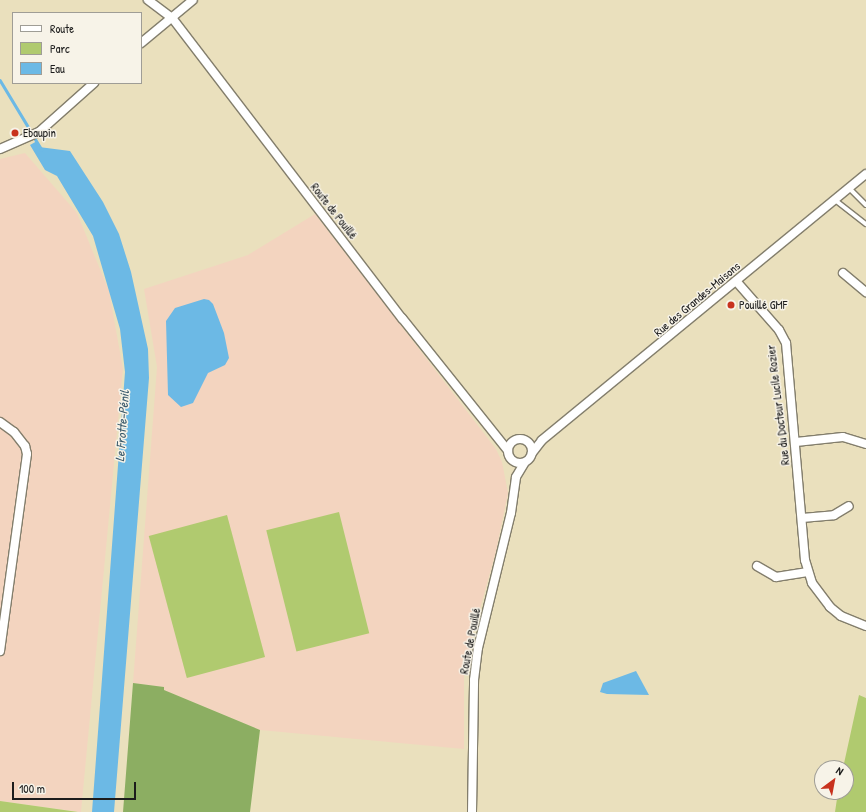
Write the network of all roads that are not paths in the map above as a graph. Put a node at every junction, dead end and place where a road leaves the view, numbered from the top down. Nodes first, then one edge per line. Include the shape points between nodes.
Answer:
1 (148, 0) edge
2 (193, 0) edge
3 (173, 19) junction
4 (142, 42) edge
5 (93, 84) edge
6 (0, 149) edge
7 (866, 174) edge
8 (849, 188) junction
9 (835, 200) junction
10 (866, 206) edge
11 (866, 224) edge
12 (843, 273) dead end
13 (736, 281) junction
14 (866, 292) edge
15 (0, 422) edge
16 (500, 439) junction
17 (542, 440) junction
18 (513, 441) junction
19 (528, 442) junction
20 (796, 442) junction
21 (866, 444) edge
22 (508, 451) junction
23 (532, 453) junction
24 (512, 460) junction
25 (525, 462) junction
26 (516, 477) junction
27 (849, 506) dead end
28 (802, 518) junction
29 (757, 566) dead end
30 (808, 572) junction
31 (866, 626) edge
32 (0, 651) edge
33 (472, 812) edge

1 - 3 street, Route de Pouillé
2 - 3 street
3 - 4 street
3 - 16 street, Route de Pouillé via 399,314
5 - 6 street via 28,139
7 - 8 street, Rue des Grandes-Maisons
8 - 9 street, Rue des Grandes-Maisons
8 - 10 lane
9 - 11 lane
9 - 13 street, Rue des Grandes-Maisons
12 - 14 street
13 - 17 street, Rue des Grandes-Maisons
13 - 20 street, Rue du Docteur Lucile Rozier via 779,330 786,343
15 - 32 street via 14,432 25,446 27,454
16 - 18 street
16 - 22 street, Route de Pouillé
17 - 19 street
17 - 23 street, Rue des Grandes-Maisons
18 - 19 street via 521,439
18 - 22 street
19 - 23 street
20 - 21 street via 843,437
20 - 28 street, Rue du Docteur Lucile Rozier
22 - 24 street
23 - 25 street
24 - 25 street via 518,463
24 - 26 street, Route de Pouillé
25 - 26 street, Route de Pouillé
26 - 33 street, Route de Pouillé via 475,674
27 - 28 street via 834,515
28 - 30 street, Rue du Docteur Lucile Rozier
29 - 30 street via 776,577
30 - 31 street, Rue du Docteur Lucile Rozier via 820,597 830,607 841,616

